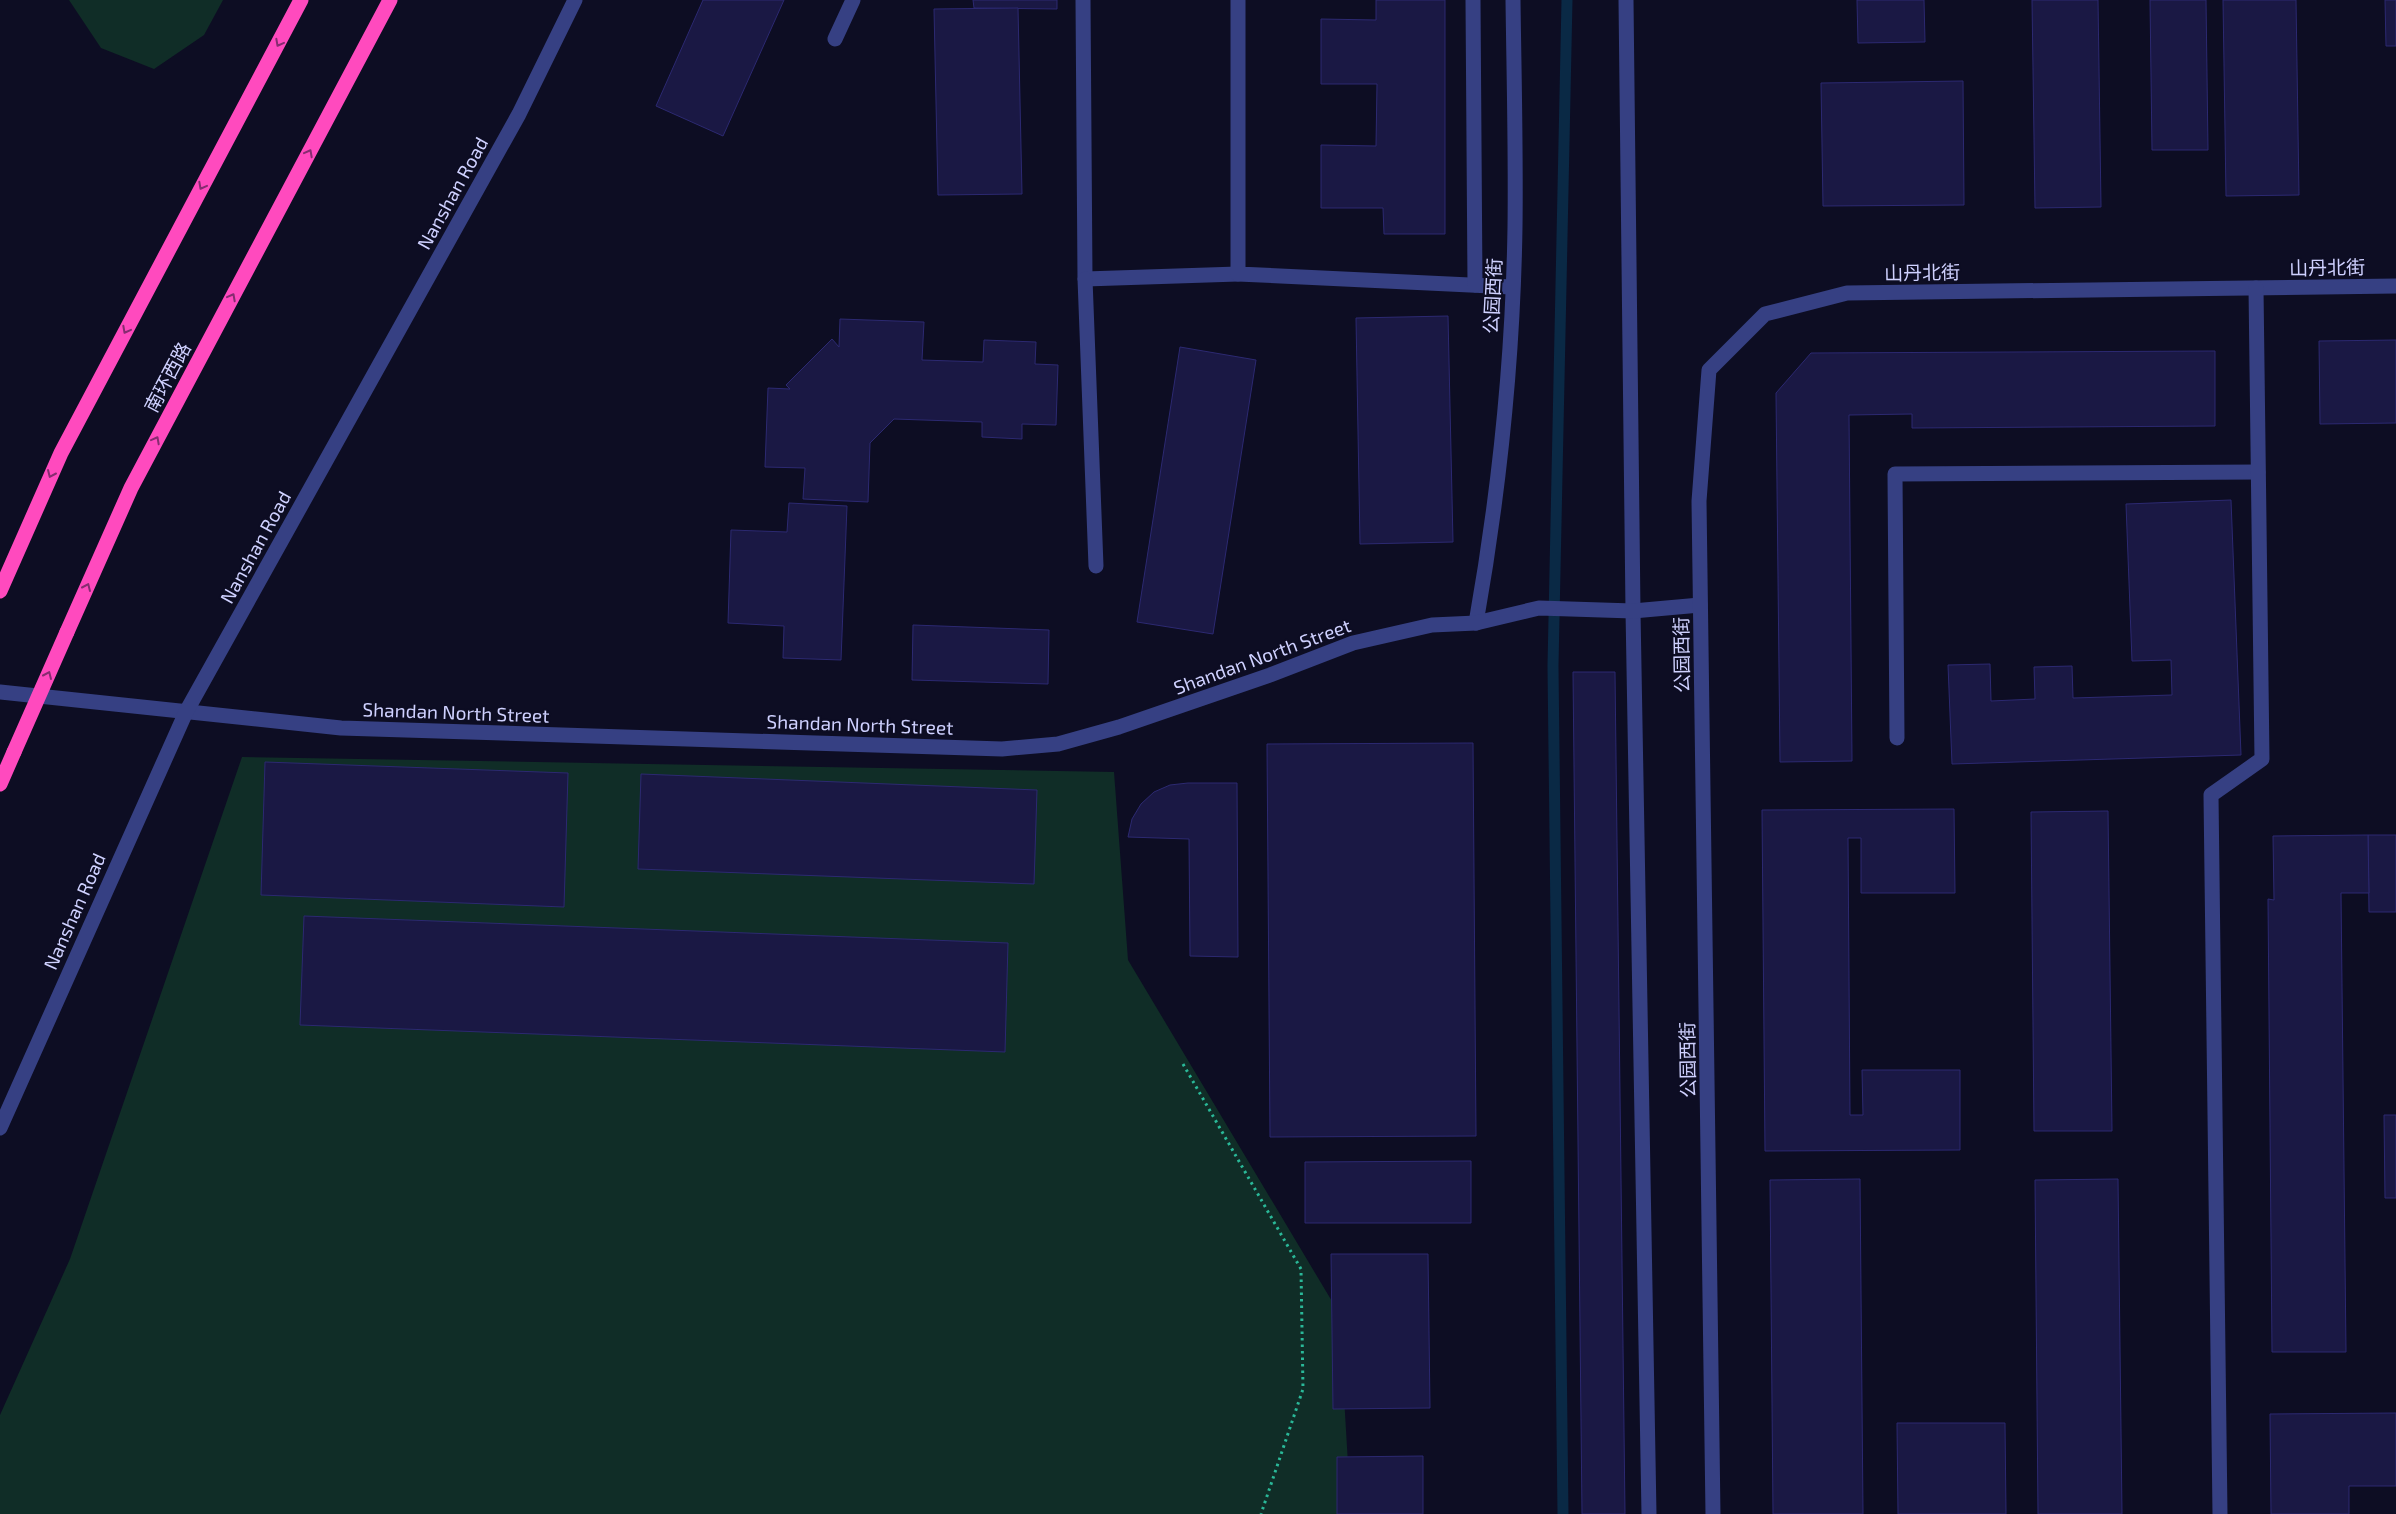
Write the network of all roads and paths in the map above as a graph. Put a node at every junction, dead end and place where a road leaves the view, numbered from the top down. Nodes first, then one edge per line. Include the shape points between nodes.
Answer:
1 (302, 0) edge
2 (390, 0) edge
3 (575, 0) edge
4 (853, 0) edge
5 (1084, 0) edge
6 (1238, 0) edge
7 (1473, 0) edge
8 (1513, 0) edge
9 (1626, 0) edge
10 (835, 39) dead end
11 (1238, 274) junction
12 (1085, 279) junction
13 (1475, 285) junction
14 (2396, 286) edge
15 (1512, 287) junction
16 (2256, 288) junction
17 (2258, 472) junction
18 (1096, 566) dead end
19 (0, 591) edge
20 (1700, 605) junction
21 (1633, 611) junction
22 (1476, 623) junction
23 (0, 692) edge
24 (186, 712) junction
25 (1897, 738) dead end
26 (0, 784) edge
27 (1184, 1064) dead end
28 (0, 1128) edge
29 (1261, 1514) edge
30 (1649, 1514) edge
31 (1713, 1514) edge
32 (2220, 1514) edge

1 -> 19 highway via 61,452
26 -> 2 highway, 南环西路, bridge via 130,488
3 - 24 street, Nanshan Road via 519,114
4 - 10 street
5 - 12 street
6 - 11 street
7 - 13 street
8 - 15 street, 公园西街 via 1515,228
9 - 21 street
11 - 12 street
11 - 13 street
12 - 18 street
13 - 15 street
14 - 16 street, 山丹北街
15 - 22 street, 公园西街 via 1493,526
16 - 17 street
16 - 20 street, 山丹北街 via 1847,293 1765,314 1709,370 1699,501
17 - 25 street via 1895,474
17 - 32 street via 2262,759 2211,795
20 - 21 street, Shandan North Street
20 - 31 street, 公园西街
21 - 22 street, Shandan North Street via 1539,608
21 - 30 street
22 - 24 street, Shandan North Street via 1432,625 1353,643 1119,727 1058,744 1002,749 341,728
23 - 24 street, Shandan North Street
24 - 28 street, Nanshan Road
27 - 29 path via 1301,1268 1303,1389

